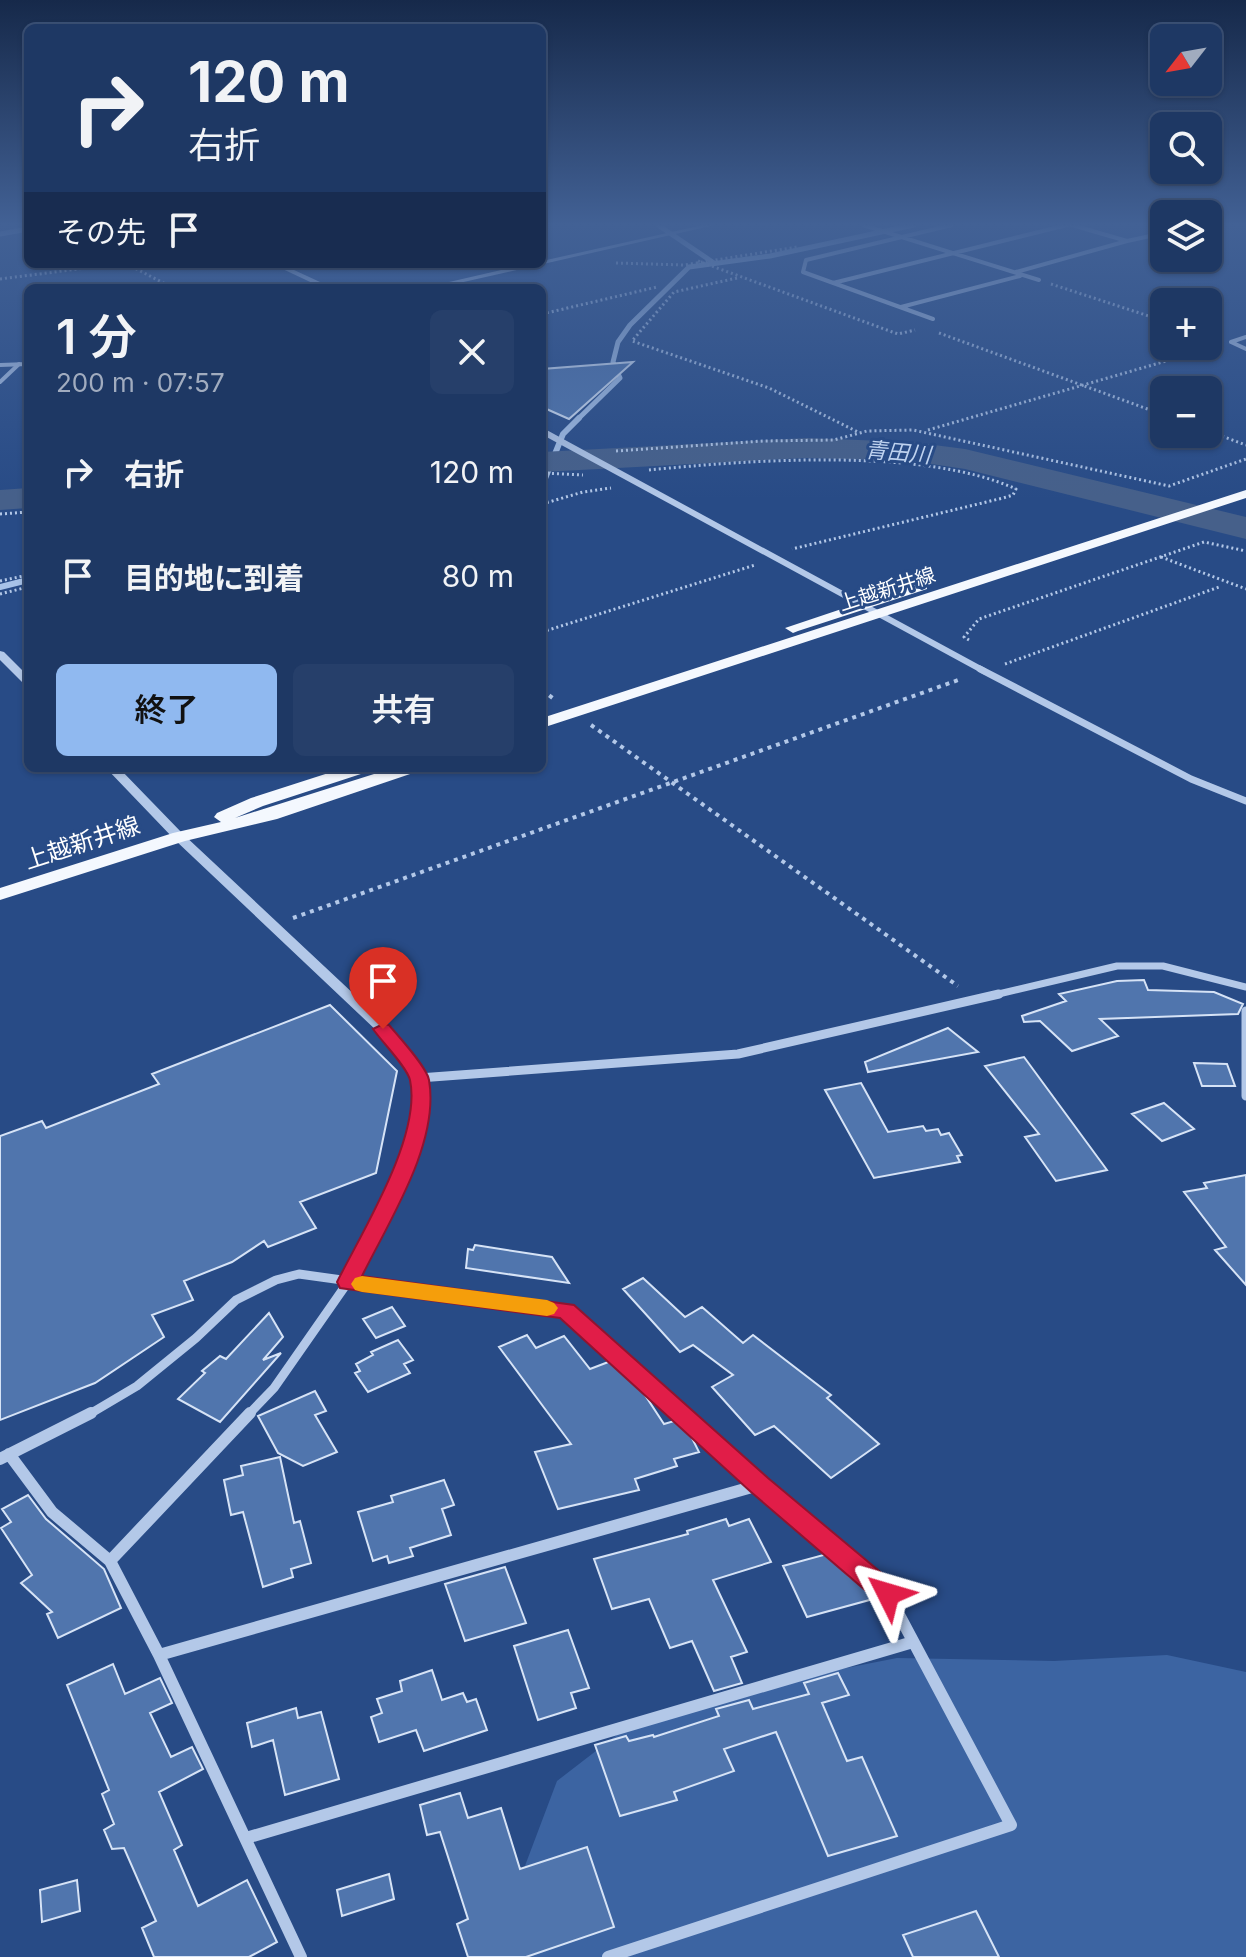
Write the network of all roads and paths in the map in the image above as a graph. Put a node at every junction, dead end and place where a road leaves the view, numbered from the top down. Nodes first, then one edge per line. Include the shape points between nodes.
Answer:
1 (653, 316) edge
2 (849, 316) edge
3 (926, 316) edge
4 (933, 319) dead end
5 (925, 328) dead end
6 (939, 333) dead end
7 (1246, 337) edge
8 (1231, 342) junction
9 (1246, 349) edge
10 (24, 364) edge
11 (0, 365) edge
12 (0, 382) edge
13 (1083, 384) junction
14 (1150, 410) edge
15 (925, 431) junction
16 (546, 433) edge
17 (859, 433) junction
18 (1222, 436) edge
19 (1246, 445) edge
20 (585, 454) junction
21 (1246, 459) edge
22 (615, 471) junction
23 (1246, 481) edge
24 (640, 484) junction
25 (1241, 496) edge
26 (546, 503) edge
27 (24, 512) edge
28 (0, 514) edge
29 (1246, 551) edge
30 (768, 554) junction
31 (1159, 556) junction
32 (776, 559) junction
33 (24, 576) edge
34 (0, 581) edge
35 (1219, 587) dead end
36 (24, 588) edge
37 (1246, 589) edge
38 (0, 594) edge
39 (864, 605) junction
40 (881, 614) junction
41 (546, 631) edge
42 (975, 643) dead end
43 (0, 654) edge
44 (997, 656) dead end
45 (1008, 663) junction
46 (984, 671) junction
47 (24, 678) edge
48 (546, 693) edge
49 (566, 708) junction
50 (546, 709) edge
51 (546, 720) edge
52 (116, 772) edge
53 (349, 772) edge
54 (398, 772) edge
55 (670, 782) junction
56 (1246, 801) edge
57 (179, 837) junction
58 (0, 894) edge
59 (273, 925) junction
60 (1246, 987) edge
61 (978, 1000) junction
62 (1246, 1011) edge
63 (419, 1078) junction
64 (1246, 1096) edge
65 (348, 1282) junction
66 (5, 1456) edge
67 (759, 1485) junction
68 (110, 1561) junction
69 (913, 1642) junction
70 (159, 1655) junction
71 (246, 1838) junction
72 (301, 1957) edge
73 (608, 1957) edge

1 - 17 path via 632,341 740,378
2 - 5 path via 898,334
3 - 4 street
6 - 13 path
7 - 8 street
8 - 9 street
8 - 13 path
10 - 11 street
10 - 12 street
13 - 14 path
13 - 15 path
15 - 17 path via 890,427
15 - 21 path via 1169,486
16 - 20 street
17 - 20 path via 834,440
18 - 19 path
20 - 22 street
22 - 24 street
22 - 30 path via 825,460 941,469 1016,489 1003,498
23 - 39 main road, 上越新井線
24 - 26 path
24 - 30 street
25 - 40 main road, 上越新井線
27 - 28 path
29 - 31 path via 1204,542
30 - 32 street
31 - 37 path
31 - 42 path via 979,619 964,637
32 - 39 street
32 - 41 path
33 - 34 path
35 - 45 path
36 - 38 path
39 - 40 street
39 - 49 main road, 上越新井線
40 - 46 street
40 - 49 main road, 上越新井線
43 - 47 street
44 - 45 path
45 - 46 path
46 - 55 path
46 - 56 street via 1191,779
48 - 49 path
49 - 50 main road, 上越新井線
49 - 51 main road, 上越新井線
49 - 55 path
52 - 57 street
53 - 57 main road, 上越新井線 via 257,802
54 - 57 main road, 上越新井線 via 271,815
55 - 59 path
55 - 61 path
57 - 58 main road, 上越新井線
57 - 59 street
59 - 63 street via 383,1029
60 - 61 street via 1163,966 1117,966
61 - 63 street via 738,1054
62 - 64 street
63 - 65 street via 418,1125 405,1165
65 - 66 street via 299,1274 252,1290 137,1386
65 - 67 street via 566,1311
65 - 68 street via 274,1388
66 - 68 street via 52,1512
67 - 69 street via 888,1594
67 - 70 street
68 - 70 street
69 - 71 street
69 - 73 street via 1011,1825
70 - 71 street
71 - 72 street

